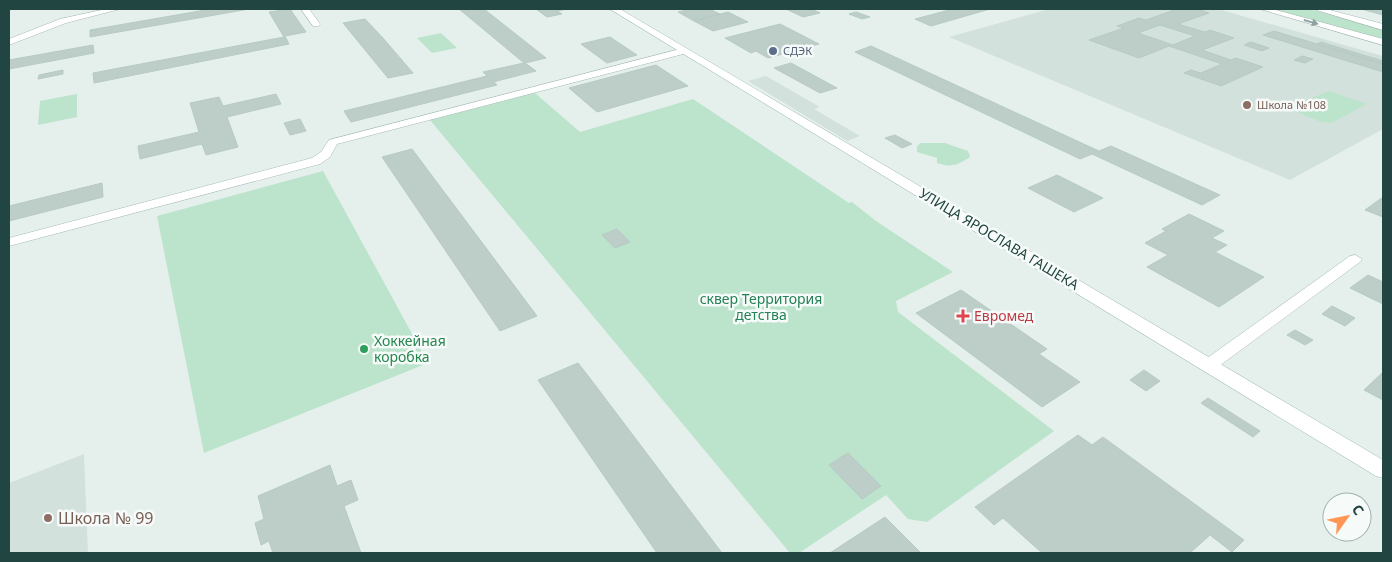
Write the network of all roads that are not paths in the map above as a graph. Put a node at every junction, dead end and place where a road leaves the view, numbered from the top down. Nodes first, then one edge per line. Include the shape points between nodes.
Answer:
1 (116, 9) edge
2 (304, 9) edge
3 (614, 9) edge
4 (1264, 9) edge
5 (1316, 9) edge
6 (316, 24) dead end
7 (1383, 27) edge
8 (9, 42) edge
9 (1383, 42) edge
10 (684, 51) junction
11 (9, 242) edge
12 (1355, 259) dead end
13 (1209, 365) junction
14 (1383, 470) edge

1 - 8 street via 63,21
2 - 6 street
3 - 10 street, УЛИЦА ЯРОСЛАВА ГАШЕКА
4 -> 9 street
5 - 7 street
10 - 11 street via 333,142 326,154 316,161
10 - 13 street, УЛИЦА ЯРОСЛАВА ГАШЕКА
12 - 13 street
13 - 14 street, УЛИЦА ЯРОСЛАВА ГАШЕКА

